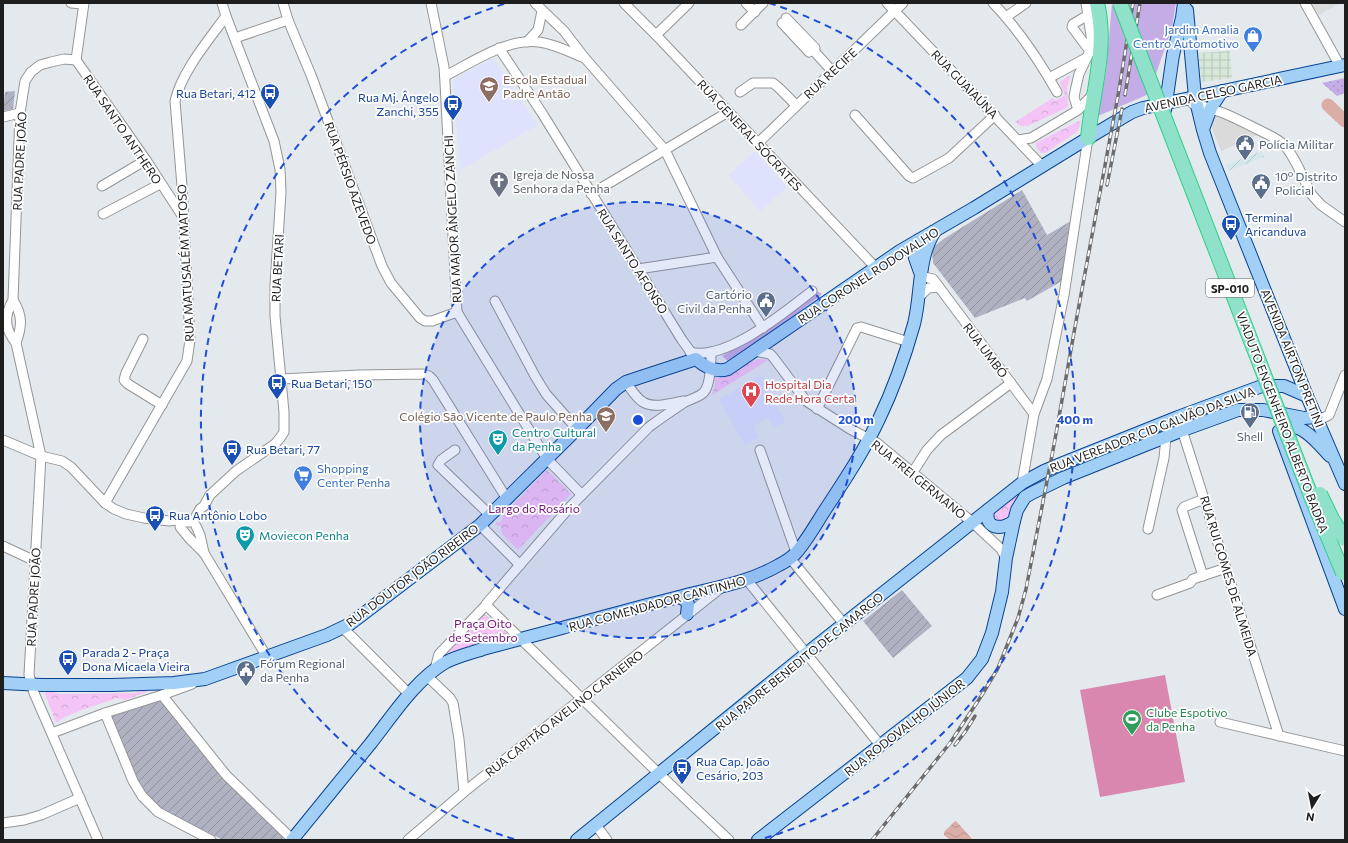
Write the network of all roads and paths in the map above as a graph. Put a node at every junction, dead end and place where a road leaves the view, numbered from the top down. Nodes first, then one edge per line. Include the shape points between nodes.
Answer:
1 (71, 3) edge
2 (222, 3) edge
3 (284, 3) edge
4 (431, 3) edge
5 (535, 3) edge
6 (624, 3) edge
7 (746, 3) edge
8 (763, 3) edge
9 (887, 3) edge
10 (903, 3) edge
11 (993, 3) edge
12 (1026, 3) edge
13 (1086, 3) edge
14 (1097, 3) edge
15 (1120, 3) edge
16 (1128, 3) edge
17 (1185, 3) edge
18 (1305, 3) edge
19 (83, 4) edge
20 (686, 4) edge
21 (542, 11) junction
22 (895, 11) junction
23 (754, 12) junction
24 (1088, 15) junction
25 (226, 16) junction
26 (1006, 17) junction
27 (288, 20) junction
28 (784, 20) dead end
29 (741, 25) dead end
30 (656, 35) junction
31 (234, 38) junction
32 (527, 42) junction
33 (499, 48) junction
34 (1088, 54) junction
35 (1173, 54) junction
36 (584, 57) junction
37 (76, 60) junction
38 (1192, 65) junction
39 (1342, 65) edge
40 (832, 71) junction
41 (445, 76) junction
42 (1049, 78) junction
43 (1222, 91) junction
44 (740, 92) dead end
45 (1058, 92) dead end
46 (1094, 93) junction
47 (1196, 101) junction
48 (1171, 102) junction
49 (796, 105) junction
50 (1211, 108) junction
51 (1078, 110) junction
52 (728, 112) junction
53 (20, 113) junction
54 (855, 115) dead end
55 (995, 115) junction
56 (3, 117) edge
57 (1203, 130) junction
58 (1088, 138) junction
59 (758, 143) junction
60 (1021, 143) junction
61 (665, 150) junction
62 (146, 160) junction
63 (1042, 166) junction
64 (160, 184) junction
65 (102, 186) dead end
66 (591, 194) junction
67 (103, 214) dead end
68 (183, 218) junction
69 (1345, 222) edge
70 (936, 230) junction
71 (919, 240) junction
72 (717, 257) junction
73 (876, 268) junction
74 (638, 269) junction
75 (920, 274) junction
76 (939, 287) junction
77 (812, 291) dead end
78 (918, 298) junction
79 (13, 300) junction
80 (495, 300) dead end
81 (457, 312) junction
82 (763, 328) junction
83 (143, 339) dead end
84 (908, 342) junction
85 (16, 343) junction
86 (755, 351) junction
87 (711, 352) junction
88 (691, 358) junction
89 (710, 369) junction
90 (1345, 375) edge
91 (281, 379) junction
92 (626, 382) junction
93 (1011, 383) junction
94 (1262, 386) junction
95 (1307, 396) junction
96 (687, 401) junction
97 (162, 404) junction
98 (818, 409) junction
99 (1272, 412) junction
100 (1034, 414) junction
101 (1178, 417) junction
102 (1316, 417) junction
103 (577, 429) junction
104 (1183, 430) junction
105 (1281, 436) junction
106 (1166, 437) junction
107 (869, 438) junction
108 (3, 440) edge
109 (455, 450) dead end
110 (760, 450) dead end
111 (41, 456) junction
112 (547, 459) junction
113 (1335, 461) junction
114 (913, 472) junction
115 (1022, 483) junction
116 (1345, 484) edge
117 (582, 495) junction
118 (507, 499) junction
119 (1204, 499) junction
120 (105, 503) junction
121 (204, 506) junction
122 (988, 510) junction
123 (490, 515) junction
124 (169, 521) junction
125 (1014, 521) junction
126 (972, 522) junction
127 (480, 525) junction
128 (196, 526) junction
129 (180, 527) junction
130 (1148, 529) dead end
131 (1345, 539) edge
132 (3, 546) edge
133 (204, 553) junction
134 (793, 555) junction
135 (1006, 558) junction
136 (35, 561) junction
137 (520, 564) junction
138 (1226, 568) junction
139 (1344, 575) edge
140 (1203, 576) junction
141 (747, 580) junction
142 (721, 588) junction
143 (1156, 595) dead end
144 (679, 597) junction
145 (486, 605) junction
146 (1345, 609) edge
147 (687, 614) junction
148 (844, 624) junction
149 (343, 628) junction
150 (520, 639) junction
151 (806, 654) junction
152 (267, 657) junction
153 (431, 673) junction
154 (205, 679) junction
155 (3, 683) edge
156 (31, 685) junction
157 (409, 694) junction
158 (162, 696) junction
159 (583, 699) junction
160 (105, 713) junction
161 (1220, 722) dead end
162 (52, 733) junction
163 (1279, 736) junction
164 (880, 745) junction
165 (1345, 751) edge
166 (659, 774) junction
167 (464, 792) junction
168 (80, 798) junction
169 (3, 823) edge
170 (596, 825) junction
171 (98, 840) edge
172 (211, 840) edge
173 (292, 840) edge
174 (408, 840) edge
175 (577, 840) edge
176 (607, 840) edge
177 (729, 840) edge
178 (758, 840) edge

1 - 19 street
2 - 25 street, RUA BETARI
3 - 27 street, RUA PÉRSIO AZEVEDO
4 - 41 street, RUA MAJOR ÂNGELO ZANCHI
5 - 21 street
6 - 30 street, RUA GENERAL SÓCRATES
7 - 23 street
8 - 23 street
9 - 22 street, RUA GUAIAÚNA
10 - 22 street, RUA RECIFE
11 - 26 street
12 - 26 street
13 - 24 street
14 - 46 highway via 1101,30
15 - 139 highway, VIADUTO ENGENHEIRO ALBERTO BADRA / SP-010, bridge
16 - 131 highway, VIADUTO ENGENHEIRO ALBERTO BADRA / SP-010, bridge via 1315,485
17 - 35 main road
17 - 38 main road, AVENIDA AÍRTON PRETINI
18 - 39 street
19 - 37 street
20 - 30 street
21 - 32 street via 538,30
21 - 36 street via 564,31
22 - 40 street, RUA RECIFE
22 - 55 street, RUA GUAIAÚNA
23 - 29 street
24 - 34 street via 1092,42
24 - 34 street via 1072,27
25 - 31 street, RUA BETARI
25 - 68 street, RUA MATUSALÉM MATOSO via 196,59 175,101
26 - 42 street
27 - 31 street
27 - 81 street, RUA PÉRSIO AZEVEDO via 382,266 391,283 425,321
28 - 40 street via 809,52 813,50
30 - 52 street, RUA GENERAL SÓCRATES
31 - 91 street, RUA BETARI via 274,141 280,169 275,316
32 - 33 street
32 - 36 street via 556,46
33 - 41 street
33 - 66 street, RUA SANTO AFONSO
34 - 42 street
34 - 51 street via 1074,97
35 - 38 main road via 1181,56
35 - 48 main road
36 - 61 street
37 - 53 street, RUA PADRE JOÃO via 51,62 40,65 31,72 25,81
37 - 62 street, RUA SANTO ANTHERO
38 - 47 main road, AVENIDA AÍRTON PRETINI
39 - 43 main road, AVENIDA CELSO GARCIA
40 - 49 street, RUA RECIFE
41 - 81 street, RUA MAJOR ÂNGELO ZANCHI
42 - 45 street
43 - 47 main road, AVENIDA CELSO GARCIA
43 - 50 main road
44 - 49 street via 753,83 774,83
46 - 51 street
46 - 58 highway
47 - 48 main road, AVENIDA CELSO GARCIA
47 - 50 street
47 - 57 main road, AVENIDA AÍRTON PRETINI
48 - 58 main road, AVENIDA CELSO GARCIA via 1132,112
48 - 94 main road via 1164,132 1166,141
49 - 59 street, RUA RECIFE
50 - 57 main road
50 - 69 street via 1283,144 1312,195
51 - 60 street
52 - 59 street, RUA GENERAL SÓCRATES
52 - 61 street
53 - 56 street
53 - 79 street, RUA PADRE JOÃO
54 - 55 street via 913,178 949,158
55 - 60 street, RUA GUAIAÚNA
57 - 95 main road, AVENIDA AÍRTON PRETINI
58 - 63 main road, RUA CORONEL RODOVALHO
58 - 100 street via 1064,296 1047,379
59 - 73 street, RUA GENERAL SÓCRATES
60 - 63 street, RUA GUAIAÚNA
61 - 66 street
61 - 72 street
62 - 64 street, RUA SANTO ANTHERO
62 - 65 street
63 - 70 main road, RUA CORONEL RODOVALHO
64 - 67 street
64 - 68 street, RUA SANTO ANTHERO
66 - 74 street, RUA SANTO AFONSO
68 - 97 street, RUA MATUSALÉM MATOSO via 189,350 187,361
70 - 71 main road, RUA CORONEL RODOVALHO
70 - 75 main road, RUA COMENDADOR CANTINHO via 925,252
71 - 73 main road, RUA CORONEL RODOVALHO
71 - 75 main road, RUA COMENDADOR CANTINHO via 916,258
72 - 74 street
72 - 82 street
73 - 86 main road, RUA CORONEL RODOVALHO
74 - 88 street, RUA SANTO AFONSO
75 - 76 street, RUA UMBÓ via 933,279
75 - 78 main road, RUA COMENDADOR CANTINHO
76 - 78 street via 928,288
76 - 93 street, RUA UMBÓ
77 - 82 street
78 - 84 main road, RUA COMENDADOR CANTINHO via 915,321
79 - 85 street, RUA PADRE JOÃO via 21,320
79 - 85 street, RUA PADRE JOÃO via 6,328
80 - 103 street via 546,394
81 - 112 street, RUA MAJOR ÂNGELO ZANCHI
82 - 87 street
83 - 97 street via 124,380
84 - 98 street via 862,327 857,328
84 - 107 main road, RUA COMENDADOR CANTINHO via 891,394
85 - 111 street, RUA PADRE JOÃO
86 - 89 main road, RUA CORONEL RODOVALHO via 728,369
86 - 98 street, RUA FREI GERMANO via 773,356 801,396
87 - 88 street
87 - 89 street
88 - 89 main road
88 - 92 main road, RUA DOUTOR JOÃO RIBEIRO
89 - 96 street via 706,390
90 - 102 street via 1329,415 1323,418
91 - 118 street via 359,375 429,376
91 - 121 street, RUA BETARI via 284,432 275,444 236,471 210,495
92 - 96 street via 637,397 648,405
92 - 103 main road, RUA DOUTOR JOÃO RIBEIRO via 616,388
93 - 100 street, RUA UMBÓ
93 - 114 street via 938,438
94 - 95 main road, RUA VEREADOR CID GALVÃO DA SILVA via 1284,386
94 - 99 main road
94 - 101 main road, RUA VEREADOR CID GALVÃO DA SILVA
95 - 102 main road, AVENIDA AÍRTON PRETINI
96 - 117 street via 649,427
97 - 120 street, RUA MATUSALÉM MATOSO
98 - 107 street, RUA FREI GERMANO
99 - 102 main road, RUA VEREADOR CID GALVÃO DA SILVA via 1304,418
99 - 104 main road, RUA VEREADOR CID GALVÃO DA SILVA via 1238,410
99 - 105 main road
100 - 115 street
101 - 104 street, RUA RUI GOMES DE ALMEIDA
101 - 115 main road, RUA VEREADOR CID GALVÃO DA SILVA via 1057,466
102 - 113 main road, AVENIDA AÍRTON PRETINI
103 - 112 main road, RUA DOUTOR JOÃO RIBEIRO
104 - 106 main road, RUA VEREADOR CID GALVÃO DA SILVA
104 - 119 street, RUA RUI GOMES DE ALMEIDA
105 - 113 main road via 1291,427 1301,428
105 - 146 main road
106 - 125 main road, RUA VEREADOR CID GALVÃO DA SILVA via 1032,493 1020,503
106 - 130 street via 1164,458
107 - 114 street, RUA FREI GERMANO
107 - 134 main road, RUA COMENDADOR CANTINHO via 839,488
108 - 111 street
109 - 123 street via 438,465
110 - 134 street
111 - 120 street via 62,461 71,467
111 - 136 street, RUA PADRE JOÃO
112 - 117 street
112 - 118 main road, RUA DOUTOR JOÃO RIBEIRO
113 - 116 main road, AVENIDA AÍRTON PRETINI
114 - 126 street, RUA FREI GERMANO
115 - 122 main road, RUA PADRE BENEDITO DE CAMARGO
117 - 137 street
118 - 123 main road, RUA DOUTOR JOÃO RIBEIRO
119 - 138 street, RUA RUI GOMES DE ALMEIDA
119 - 140 street via 1182,510
120 - 124 street via 126,514
121 - 124 street, RUA BETARI via 190,522
121 - 128 street, RUA BETARI via 201,520
122 - 125 main road via 989,522 996,527 1006,526
122 - 126 main road, RUA PADRE BENEDITO DE CAMARGO
123 - 127 main road, RUA DOUTOR JOÃO RIBEIRO
124 - 129 street
125 - 135 main road, RUA VEREADOR CID GALVÃO DA SILVA
126 - 135 street, RUA FREI GERMANO
126 - 148 main road, RUA PADRE BENEDITO DE CAMARGO
127 - 137 street
127 - 149 main road, RUA DOUTOR JOÃO RIBEIRO
128 - 129 street
128 - 133 street
129 - 133 street
132 - 136 street
133 - 152 street
134 - 141 main road, RUA COMENDADOR CANTINHO via 766,572
134 - 148 street
135 - 164 main road, RUA RODOVALHO JÚNIOR via 996,620 982,659 967,678
136 - 156 street, RUA PADRE JOÃO via 29,664
137 - 145 street
138 - 140 street
138 - 163 street, RUA RUI GOMES DE ALMEIDA
140 - 143 street
141 - 142 main road, RUA COMENDADOR CANTINHO
141 - 151 street
142 - 144 main road, RUA COMENDADOR CANTINHO
142 - 147 street, RUA CAPITÃO AVELINO CARNEIRO
144 - 147 main road via 688,604
144 - 150 main road, RUA COMENDADOR CANTINHO
145 - 150 street
145 - 153 street via 438,654
147 - 159 street, RUA CAPITÃO AVELINO CARNEIRO
148 - 151 main road, RUA PADRE BENEDITO DE CAMARGO
149 - 152 main road, RUA DOUTOR JOÃO RIBEIRO
149 - 157 street
150 - 153 main road, RUA COMENDADOR CANTINHO via 464,655
150 - 159 street
151 - 164 street
151 - 166 main road, RUA PADRE BENEDITO DE CAMARGO
152 - 154 main road, RUA DOUTOR JOÃO RIBEIRO
153 - 157 main road, RUA COMENDADOR CANTINHO
153 - 167 street via 453,703
154 - 156 main road, RUA DOUTOR JOÃO RIBEIRO via 140,684
154 - 158 street
155 - 156 main road, RUA DOUTOR JOÃO RIBEIRO
156 - 162 street, RUA PADRE JOÃO
157 - 173 main road, RUA COMENDADOR CANTINHO
158 - 160 street
158 - 173 street via 226,775
159 - 166 street
159 - 167 street, RUA CAPITÃO AVELINO CARNEIRO
160 - 162 street
160 - 172 street via 133,781 142,796 158,812
161 - 163 street
162 - 168 street, RUA PADRE JOÃO
163 - 165 street
164 - 178 main road, RUA RODOVALHO JÚNIOR
166 - 170 main road, RUA PADRE BENEDITO DE CAMARGO
166 - 177 street
167 - 174 street, RUA CAPITÃO AVELINO CARNEIRO
168 - 169 street via 41,815
168 - 171 street, RUA PADRE JOÃO
170 - 175 main road, RUA PADRE BENEDITO DE CAMARGO
170 - 176 street

